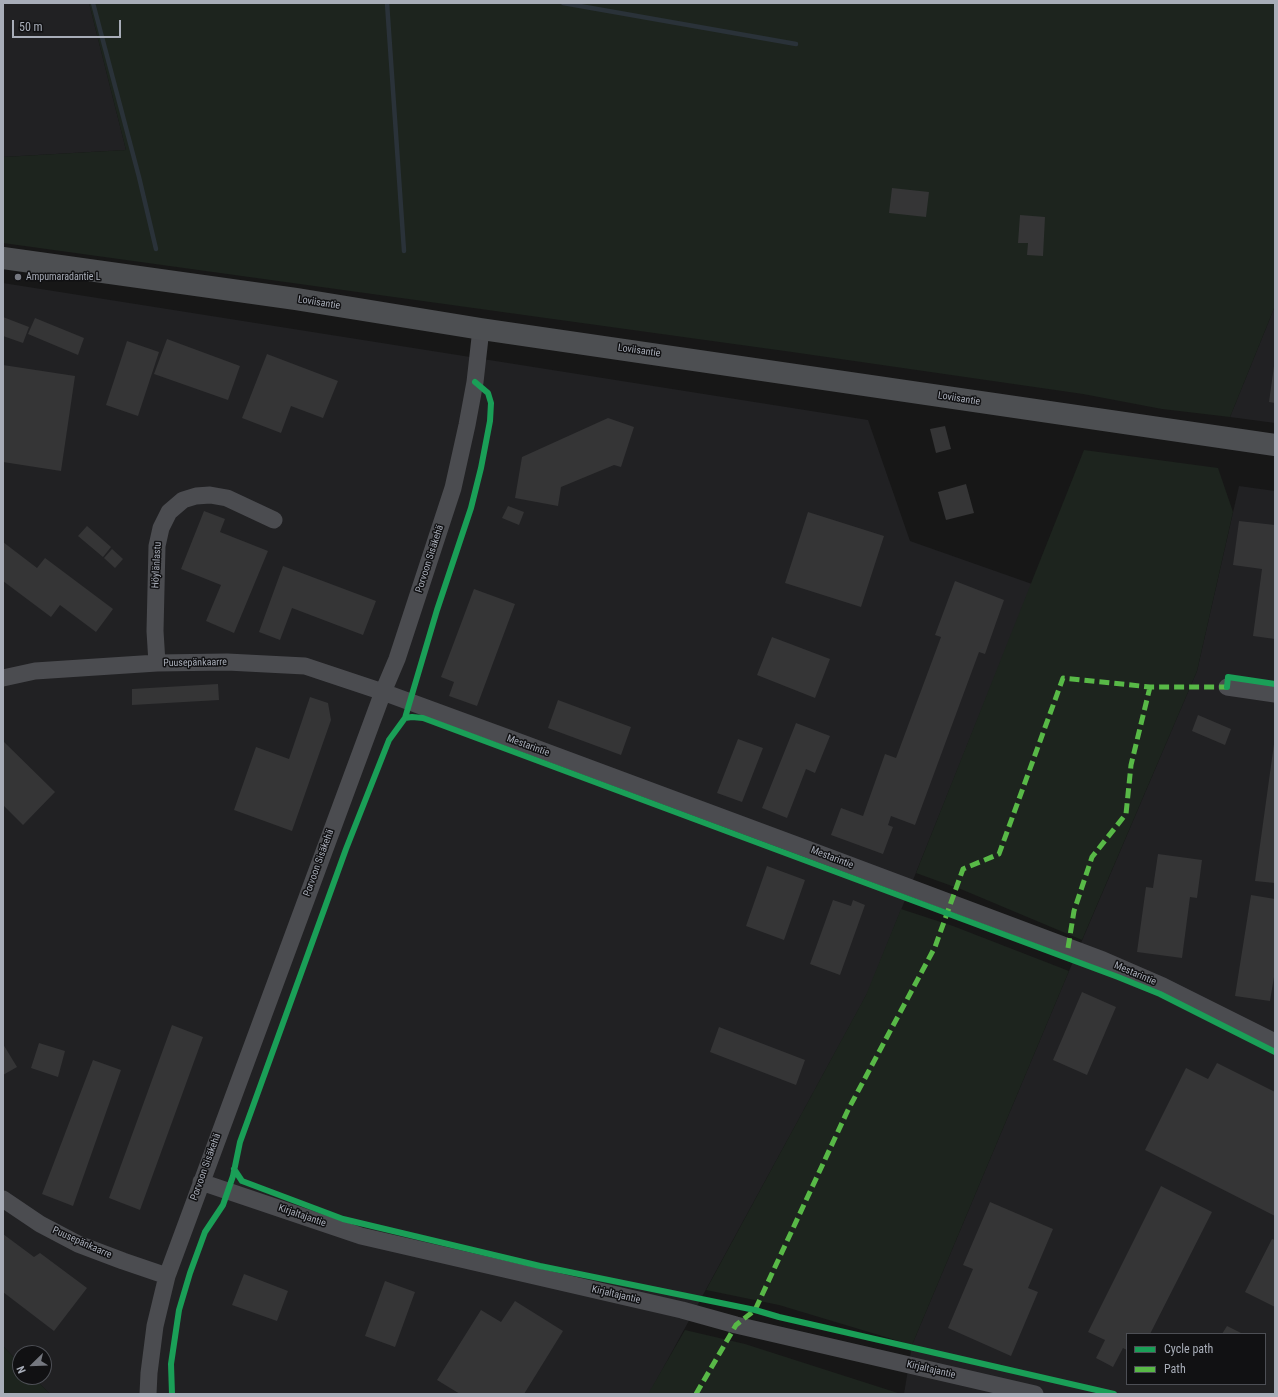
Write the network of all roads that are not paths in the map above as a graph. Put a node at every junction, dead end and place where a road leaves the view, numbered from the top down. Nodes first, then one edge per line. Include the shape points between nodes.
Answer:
1 (3, 258) edge
2 (481, 329) junction
3 (1275, 445) edge
4 (274, 520) dead end
5 (156, 663) junction
6 (3, 678) edge
7 (1227, 687) dead end
8 (383, 692) junction
9 (1275, 694) edge
10 (1275, 1042) edge
11 (201, 1182) junction
12 (3, 1199) edge
13 (167, 1276) junction
14 (148, 1394) edge
15 (1035, 1394) edge

1 - 2 main road, Loviisantie via 296,299
2 - 3 main road, Loviisantie
2 - 8 street, Porvoon Sisäkehä via 475,382 453,488 397,659
4 - 5 street, Höylänlastu via 227,498 210,495 183,500 169,512 161,528 157,546
5 - 6 street, Puusepänkaarre via 35,672
5 - 8 street, Puusepänkaarre via 228,662 305,666
7 - 9 street
8 - 10 street, Mestarintie via 1103,960
8 - 11 street, Porvoon Sisäkehä
11 - 13 street, Porvoon Sisäkehä
11 - 15 street, Kirjaltajantie via 361,1236
12 - 13 street, Puusepänkaarre via 40,1224 78,1244
13 - 14 street, Porvoon Sisäkehä via 154,1326

